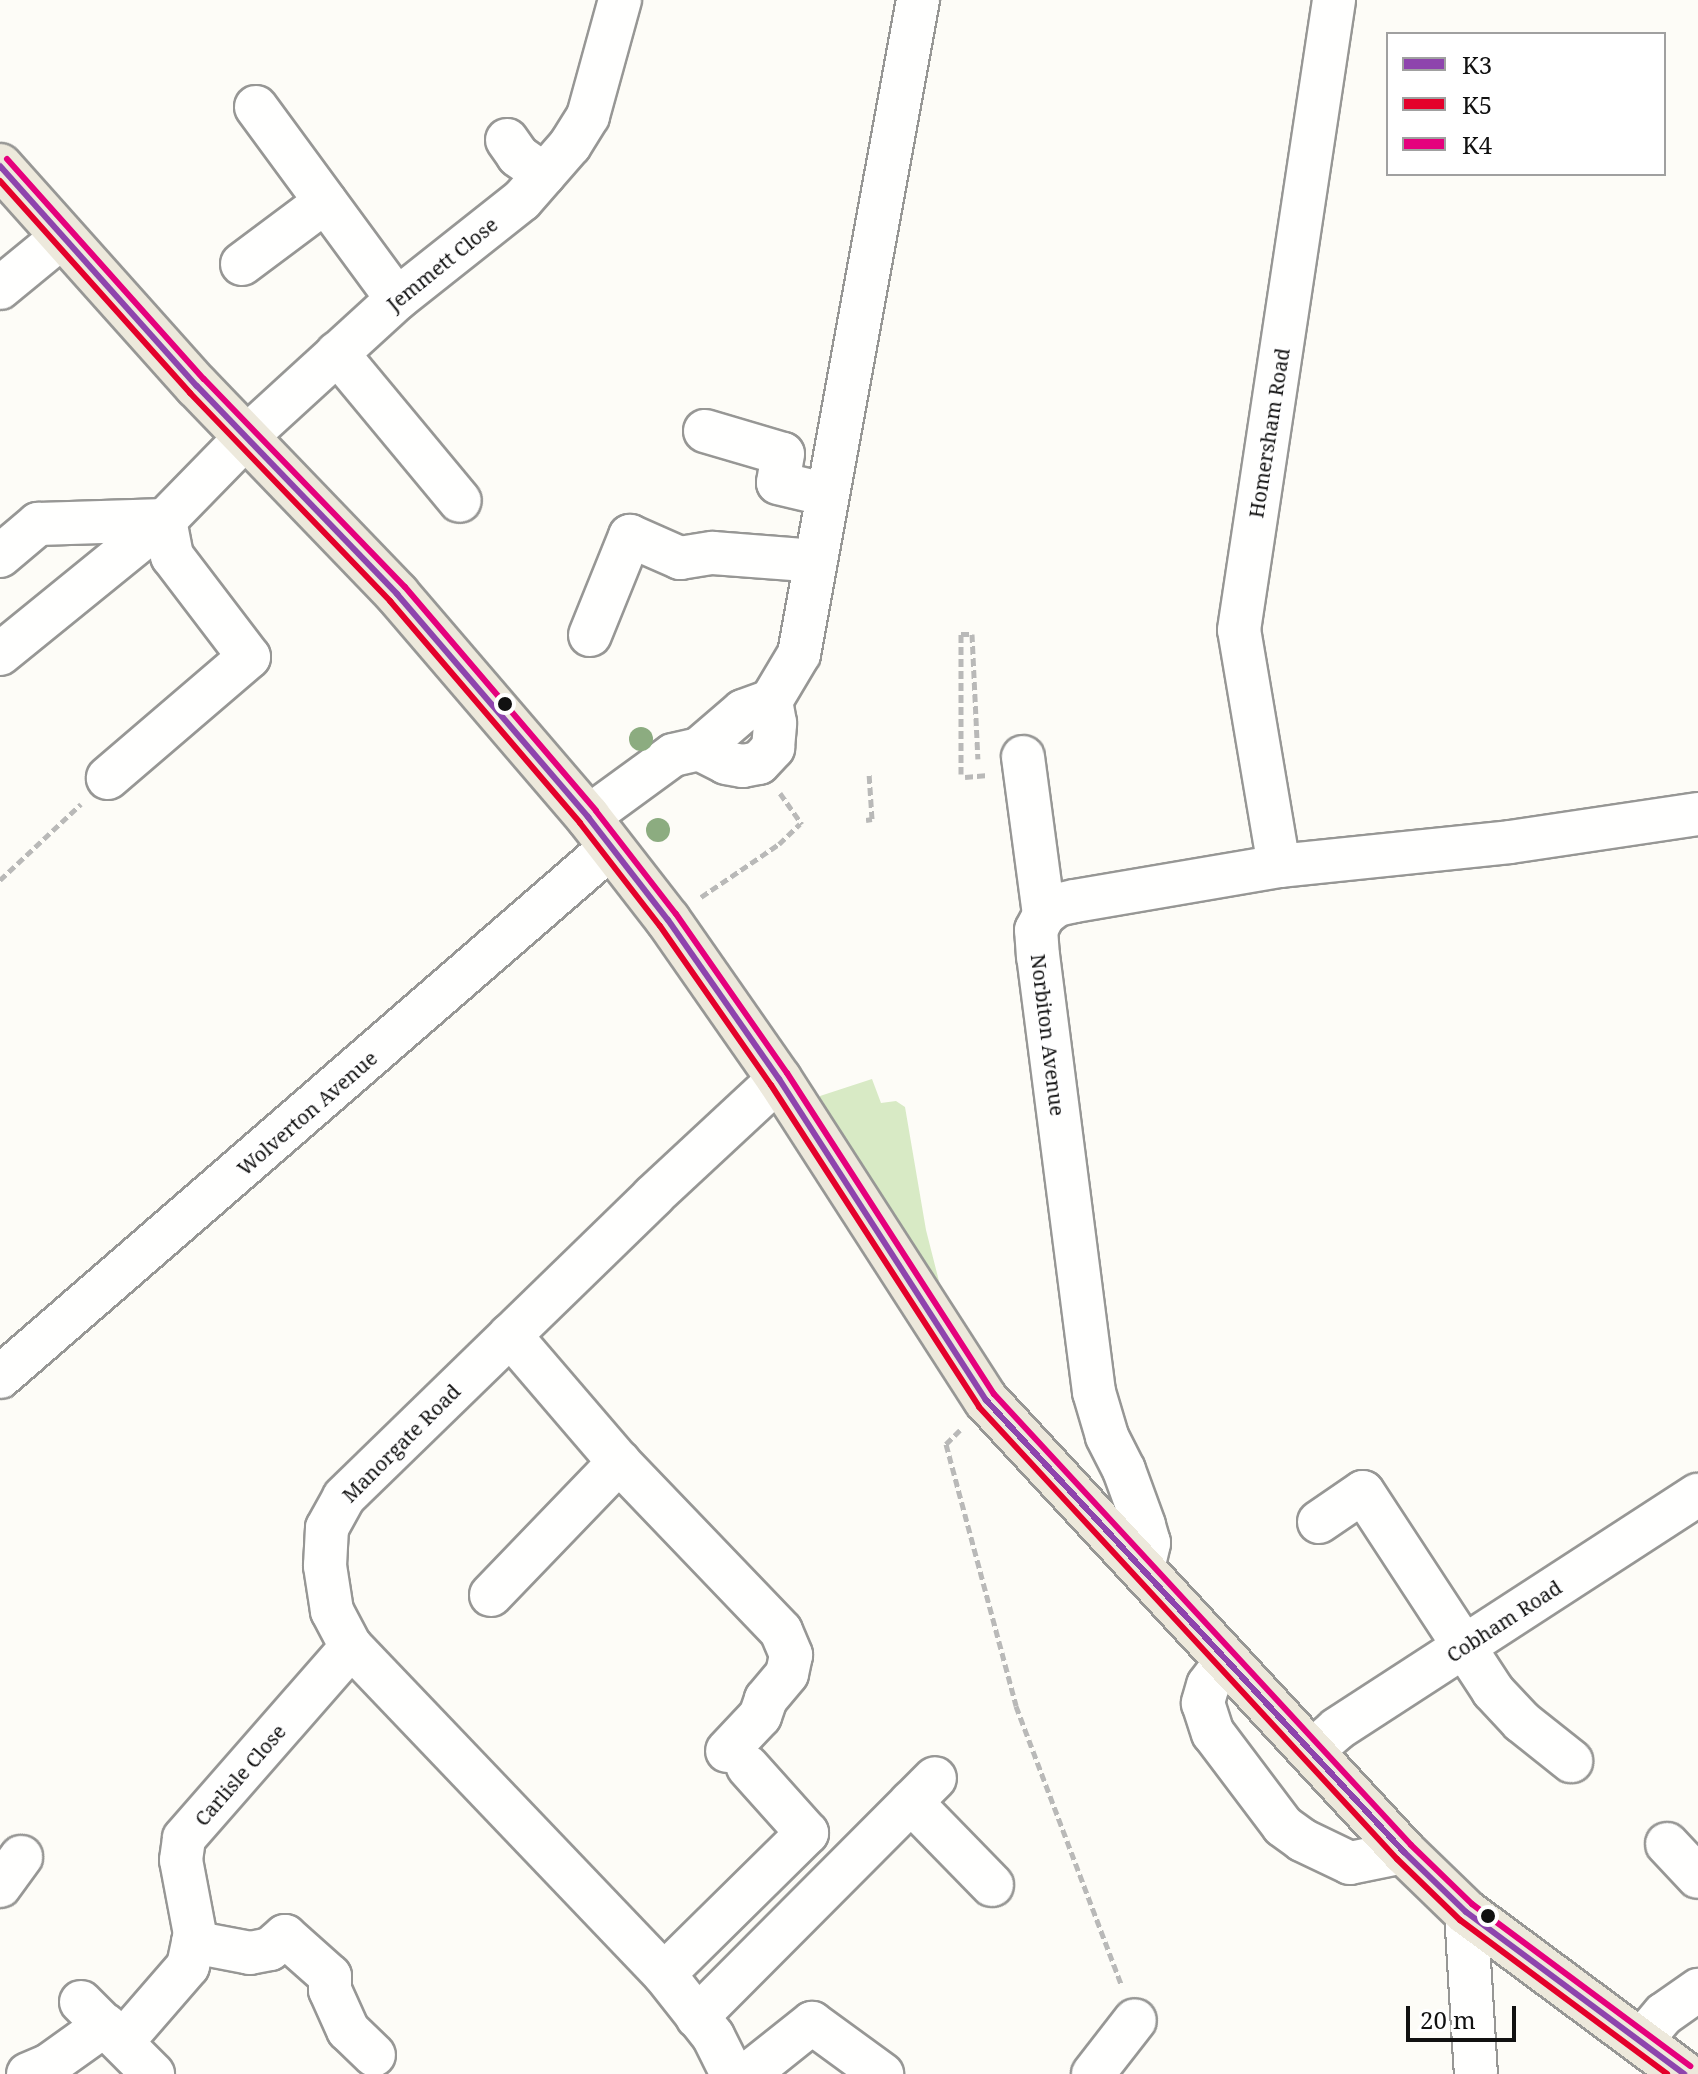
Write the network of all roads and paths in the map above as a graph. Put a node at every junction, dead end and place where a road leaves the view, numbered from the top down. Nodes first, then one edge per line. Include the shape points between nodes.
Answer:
1 (620, 0) edge
2 (918, 0) edge
3 (1334, 0) edge
4 (256, 107) dead end
5 (507, 140) dead end
6 (0, 166) edge
7 (544, 174) junction
8 (325, 202) junction
9 (62, 237) junction
10 (242, 264) dead end
11 (0, 288) edge
12 (397, 299) junction
13 (337, 353) junction
14 (705, 431) dead end
15 (246, 437) junction
16 (460, 501) dead end
17 (165, 520) junction
18 (822, 526) junction
19 (0, 556) edge
20 (590, 635) dead end
21 (0, 654) edge
22 (978, 759) dead end
23 (1007, 766) joint
24 (869, 772) dead end
25 (108, 778) joint
26 (1698, 814) edge
27 (866, 820) dead end
28 (800, 824) dead end
29 (600, 832) junction
30 (1279, 866) junction
31 (0, 880) edge
32 (693, 903) dead end
33 (1044, 915) junction
34 (779, 1079) junction
35 (510, 1335) junction
36 (0, 1377) edge
37 (986, 1400) junction
38 (619, 1462) junction
39 (1698, 1495) edge
40 (1319, 1522) dead end
41 (1143, 1569) junction
42 (491, 1595) dead end
43 (1464, 1646) junction
44 (351, 1647) junction
45 (1227, 1660) junction
46 (1312, 1751) junction
47 (1571, 1761) dead end
48 (1667, 1844) dead end
49 (1404, 1852) junction
50 (1698, 1877) edge
51 (992, 1885) dead end
52 (1466, 1912) junction
53 (193, 1942) junction
54 (664, 1974) junction
55 (1698, 1990) edge
56 (697, 2017) junction
57 (1135, 2020) joint
58 (103, 2023) junction
59 (1641, 2041) junction
60 (374, 2055) dead end
61 (28, 2074) edge
62 (153, 2074) edge
63 (732, 2074) edge
64 (748, 2074) edge
65 (882, 2074) edge
66 (1093, 2074) edge
67 (1476, 2074) edge
68 (1684, 2074) edge

1 - 7 street, Jemmett Close via 588,116
2 - 18 street
3 - 30 street, Homersham Road via 1239,630
4 - 8 street
5 - 7 street via 518,156
6 - 9 main road
7 - 12 street, Jemmett Close via 522,200
8 - 10 street
8 - 12 street
9 - 11 street
9 - 15 main road
12 - 13 street, Jemmett Close
13 - 15 street, Jemmett Close
13 - 16 street
14 - 18 street via 783,454 778,483
15 - 17 street, Jemmett Close
15 - 29 main road via 397,594
17 - 19 street via 38,524
17 - 21 street, Jemmett Close
17 - 25 street via 172,556 249,657
18 - 20 street via 680,558 630,536
18 - 29 street, Wolverton Avenue via 799,654 771,701 773,748 759,763 743,766 699,749 673,755
22 - 23 path via 972,634 961,634 963,776
23 - 33 street, Norbiton Avenue
24 - 27 path via 872,819
25 - 31 path
26 - 30 street via 1510,842
28 - 32 path
29 - 34 main road
29 - 36 street, Wolverton Avenue
30 - 33 street via 1075,901
33 - 41 street, Norbiton Avenue via 1036,930 1037,944 1094,1392 1149,1543
34 - 35 street, Manorgate Road
34 - 37 main road
35 - 38 street
35 - 44 street, Manorgate Road via 344,1497 327,1528 325,1566 332,1611
37 - 41 main road
37 - 57 path via 946,1444 1016,1706
38 - 42 street
38 - 54 street via 781,1631 791,1655 787,1674 766,1699 738,1759 807,1833
39 - 43 street, Cobham Road
40 - 43 street via 1363,1492
41 - 45 main road
43 - 46 street, Cobham Road
43 - 47 street via 1503,1702
44 - 53 street, Carlisle Close via 184,1838 181,1860
44 - 54 street, Manorgate Road
45 - 46 main road
45 - 49 street via 1208,1685 1203,1703 1213,1733 1283,1826 1350,1863
46 - 49 main road
48 - 50 street
49 - 52 main road
51 - 56 street via 923,1790
52 - 59 main road
52 - 67 street
53 - 58 street, Carlisle Close via 188,1966
53 - 60 street via 250,1953 270,1949 285,1936 330,1976 330,1990 348,2030
54 - 56 street, Manorgate Road
55 - 59 street via 1664,2014
56 - 63 street, Manorgate Road
57 - 66 street
58 - 61 street, Carlisle Close via 49,2065
58 - 62 street
59 - 68 main road
64 - 65 street via 812,2023

